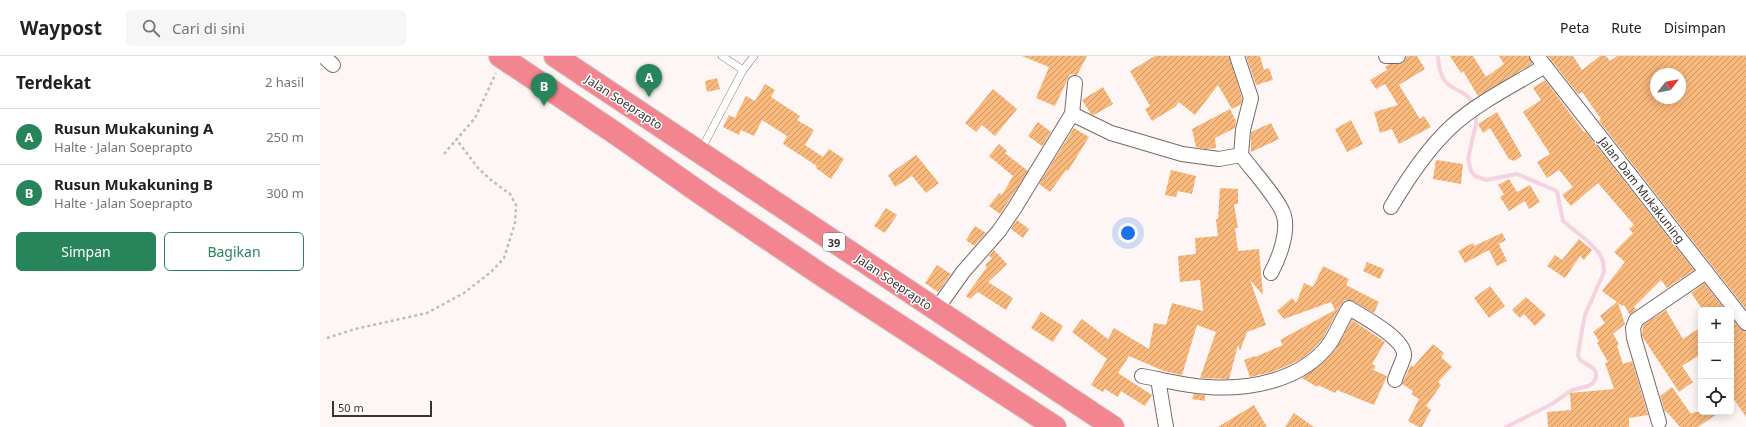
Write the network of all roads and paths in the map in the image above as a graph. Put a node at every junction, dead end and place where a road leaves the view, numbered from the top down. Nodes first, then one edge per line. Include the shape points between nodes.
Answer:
1 (722, 56) edge
2 (754, 56) edge
3 (1237, 56) edge
4 (1386, 56) edge
5 (1398, 56) edge
6 (502, 57) edge
7 (1541, 61) edge
8 (566, 62) edge
9 (743, 70) junction
10 (1075, 83) dead end
11 (1072, 114) junction
12 (456, 139) junction
13 (700, 152) junction
14 (444, 154) dead end
15 (1241, 155) junction
16 (1391, 207) dead end
17 (1706, 272) junction
18 (1271, 273) dead end
19 (936, 310) junction
20 (1746, 324) edge
21 (327, 338) dead end
22 (1142, 376) dead end
23 (1158, 379) junction
24 (1395, 380) dead end
25 (1659, 422) dead end
26 (1056, 427) edge
27 (1113, 427) edge
28 (1166, 427) edge

1 - 9 lane
2 - 9 lane
3 - 15 street via 1251,98 1243,130
4 - 5 street
6 - 12 path via 475,118
6 - 26 highway via 817,272
7 - 16 street via 1443,135 1410,176
7 - 17 street, Jalan Dam Mukakuning
8 - 13 highway, Jalan Soeprapto / 39
9 - 13 lane
10 - 11 street
11 - 15 street via 1111,133 1182,154 1219,159
11 - 19 street via 999,231 963,272
12 - 14 path
12 - 21 path via 478,168 510,194 516,206 516,223 504,258 491,272 464,292 427,313
13 - 19 highway, Jalan Soeprapto / 39
15 - 18 street via 1285,218 1286,229 1278,261
17 - 20 street, Jalan Dam Mukakuning
17 - 25 street via 1646,312 1636,320 1633,328
19 - 27 highway, Jalan Soeprapto / 39
22 - 23 street
23 - 24 street via 1208,387 1247,386 1288,375 1310,362 1329,343 1349,308 1402,346 1404,355
23 - 28 street

